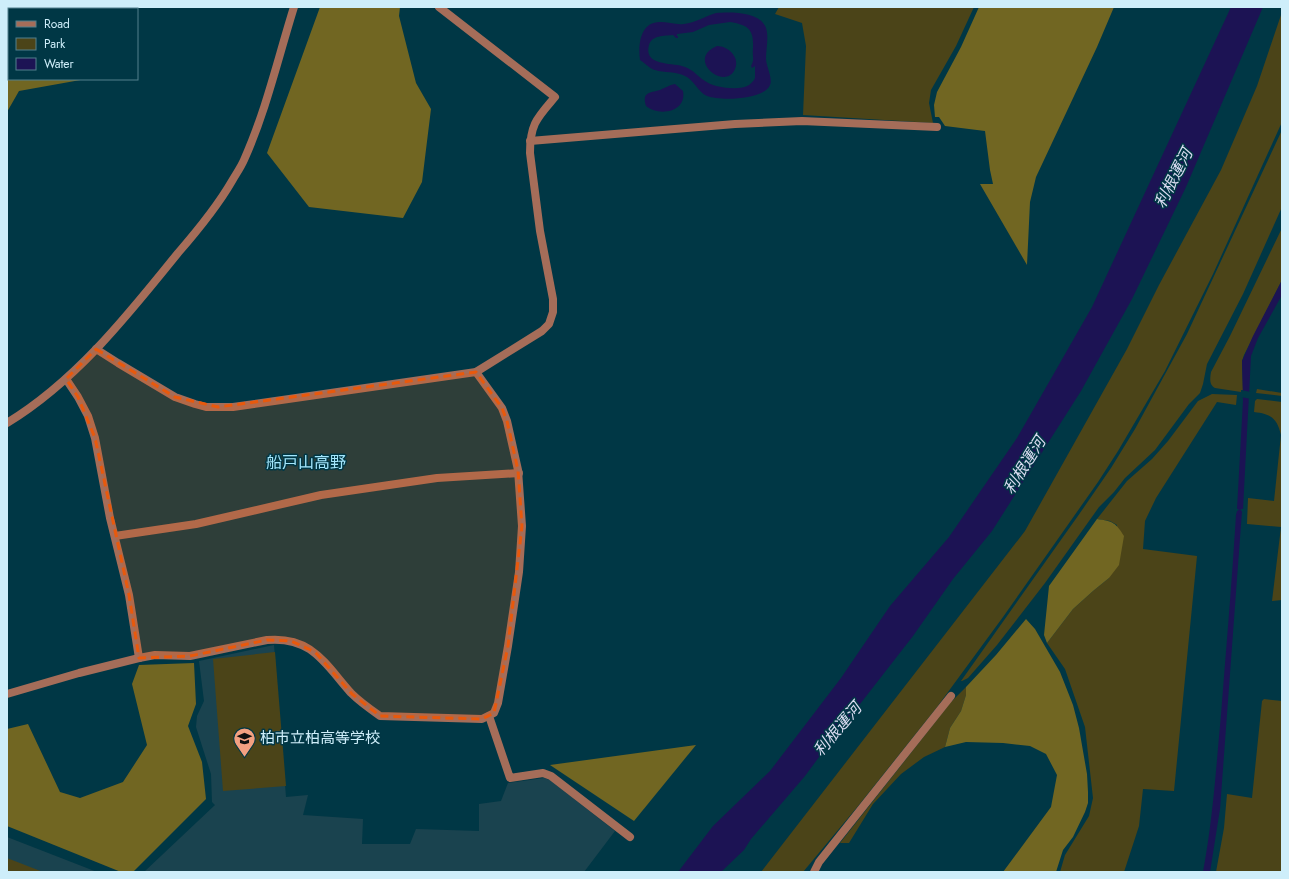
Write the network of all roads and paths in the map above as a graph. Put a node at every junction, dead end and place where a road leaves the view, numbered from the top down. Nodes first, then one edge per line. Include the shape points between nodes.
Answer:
1 (294, 7) edge
2 (438, 7) edge
3 (937, 127) dead end
4 (530, 141) junction
5 (96, 349) junction
6 (476, 372) junction
7 (66, 379) junction
8 (7, 423) edge
9 (519, 473) junction
10 (115, 536) junction
11 (139, 658) junction
12 (7, 694) edge
13 (951, 696) dead end
14 (489, 716) junction
15 (630, 837) dead end
16 (814, 872) edge

1 - 5 street via 260,121 244,161 209,216 125,318
2 - 4 street via 555,97 538,118
3 - 4 street via 802,121
4 - 6 street via 540,231 553,299 553,312 549,324 542,332
5 - 6 street via 175,397 195,404 218,407 233,407
5 - 7 street
6 - 9 street via 502,408
7 - 8 street via 31,408
7 - 10 street via 88,416 95,438
9 - 10 street via 437,478 321,495 196,524
9 - 14 street via 522,526 519,572 498,703 494,713
10 - 11 street via 129,595
11 - 12 street
11 - 14 street via 155,655 190,656 267,640 291,641 315,652 352,694 380,716 482,719
13 - 16 street via 819,862
14 - 15 street via 510,778 543,774 551,776

